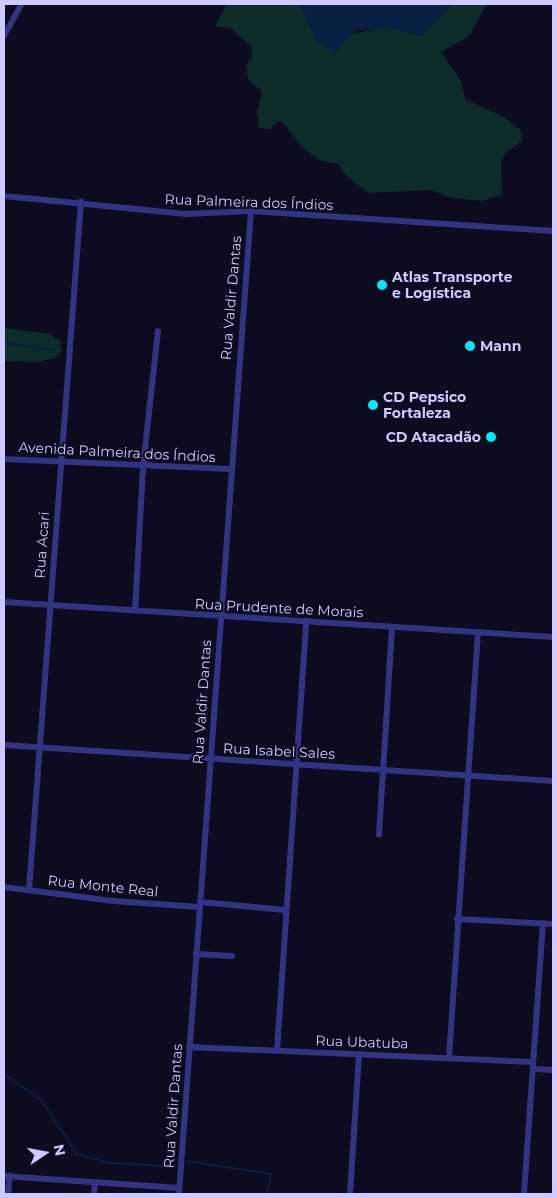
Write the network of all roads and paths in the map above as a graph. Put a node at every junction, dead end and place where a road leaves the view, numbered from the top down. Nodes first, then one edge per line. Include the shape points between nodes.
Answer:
1 (22, 4) edge
2 (4, 36) edge
3 (4, 196) edge
4 (82, 202) junction
5 (251, 211) junction
6 (553, 232) edge
7 (158, 332) dead end
8 (4, 459) edge
9 (60, 461) junction
10 (143, 467) junction
11 (230, 469) junction
12 (4, 602) edge
13 (50, 606) junction
14 (135, 611) junction
15 (221, 617) junction
16 (306, 621) junction
17 (392, 627) junction
18 (478, 633) junction
19 (553, 637) edge
20 (4, 745) edge
21 (40, 747) junction
22 (210, 759) junction
23 (296, 764) junction
24 (383, 770) junction
25 (468, 776) junction
26 (553, 781) edge
27 (379, 835) dead end
28 (4, 887) edge
29 (29, 890) junction
30 (200, 905) junction
31 (285, 910) junction
32 (457, 919) junction
33 (543, 924) junction
34 (553, 924) edge
35 (196, 954) junction
36 (232, 956) dead end
37 (189, 1047) junction
38 (277, 1051) junction
39 (359, 1054) junction
40 (449, 1058) junction
41 (533, 1066) junction
42 (553, 1070) edge
43 (7, 1176) edge
44 (95, 1184) junction
45 (180, 1191) edge
46 (8, 1194) edge
47 (94, 1194) edge
48 (350, 1194) edge
49 (524, 1194) edge

1 - 2 street
3 - 4 street, Rua Palmeira dos Índios
4 - 5 street, Rua Palmeira dos Índios via 186,214
4 - 9 street, Rua Acari
5 - 6 street, Rua Palmeira dos Índios
5 - 11 street, Rua Valdir Dantas
7 - 10 street
8 - 9 street, Avenida Palmeira dos Índios
9 - 10 street, Avenida Palmeira dos Índios
9 - 13 street, Rua Acari
10 - 11 street, Avenida Palmeira dos Índios
10 - 14 street
11 - 15 street, Rua Valdir Dantas
12 - 13 street, Rua Prudente de Morais
13 - 14 street, Rua Prudente de Morais
13 - 21 street, Rua Acari
14 - 15 street, Rua Prudente de Morais
15 - 16 street, Rua Prudente de Morais
15 - 22 street, Rua Valdir Dantas
16 - 17 street, Rua Prudente de Morais
16 - 23 street
17 - 18 street, Rua Prudente de Morais
17 - 24 street
18 - 19 street, Rua Prudente de Morais
18 - 25 street
20 - 21 street, Rua Isabel Sales
21 - 22 street, Rua Isabel Sales
21 - 29 street, Rua Acari
22 - 23 street, Rua Isabel Sales
22 - 30 street, Rua Valdir Dantas
23 - 24 street, Rua Isabel Sales
23 - 31 street
24 - 25 street, Rua Isabel Sales
24 - 27 street
25 - 26 street, Rua Isabel Sales
25 - 32 street
28 - 29 street, Rua Monte Real
29 - 30 street, Rua Monte Real
30 - 31 street, Rua Monte Real
30 - 35 street, Rua Valdir Dantas
31 - 38 street
32 - 33 street
32 - 40 street
33 - 34 street
33 - 41 street
35 - 36 street
35 - 37 street, Rua Valdir Dantas
37 - 38 street, Rua Ubatuba
37 - 45 street, Rua Valdir Dantas
38 - 39 street, Rua Ubatuba
39 - 40 street, Rua Ubatuba
39 - 48 street
40 - 41 street, Rua Ubatuba
41 - 42 street, Rua Ubatuba
41 - 49 street
43 - 44 street
43 - 46 street
44 - 45 street
44 - 47 street

